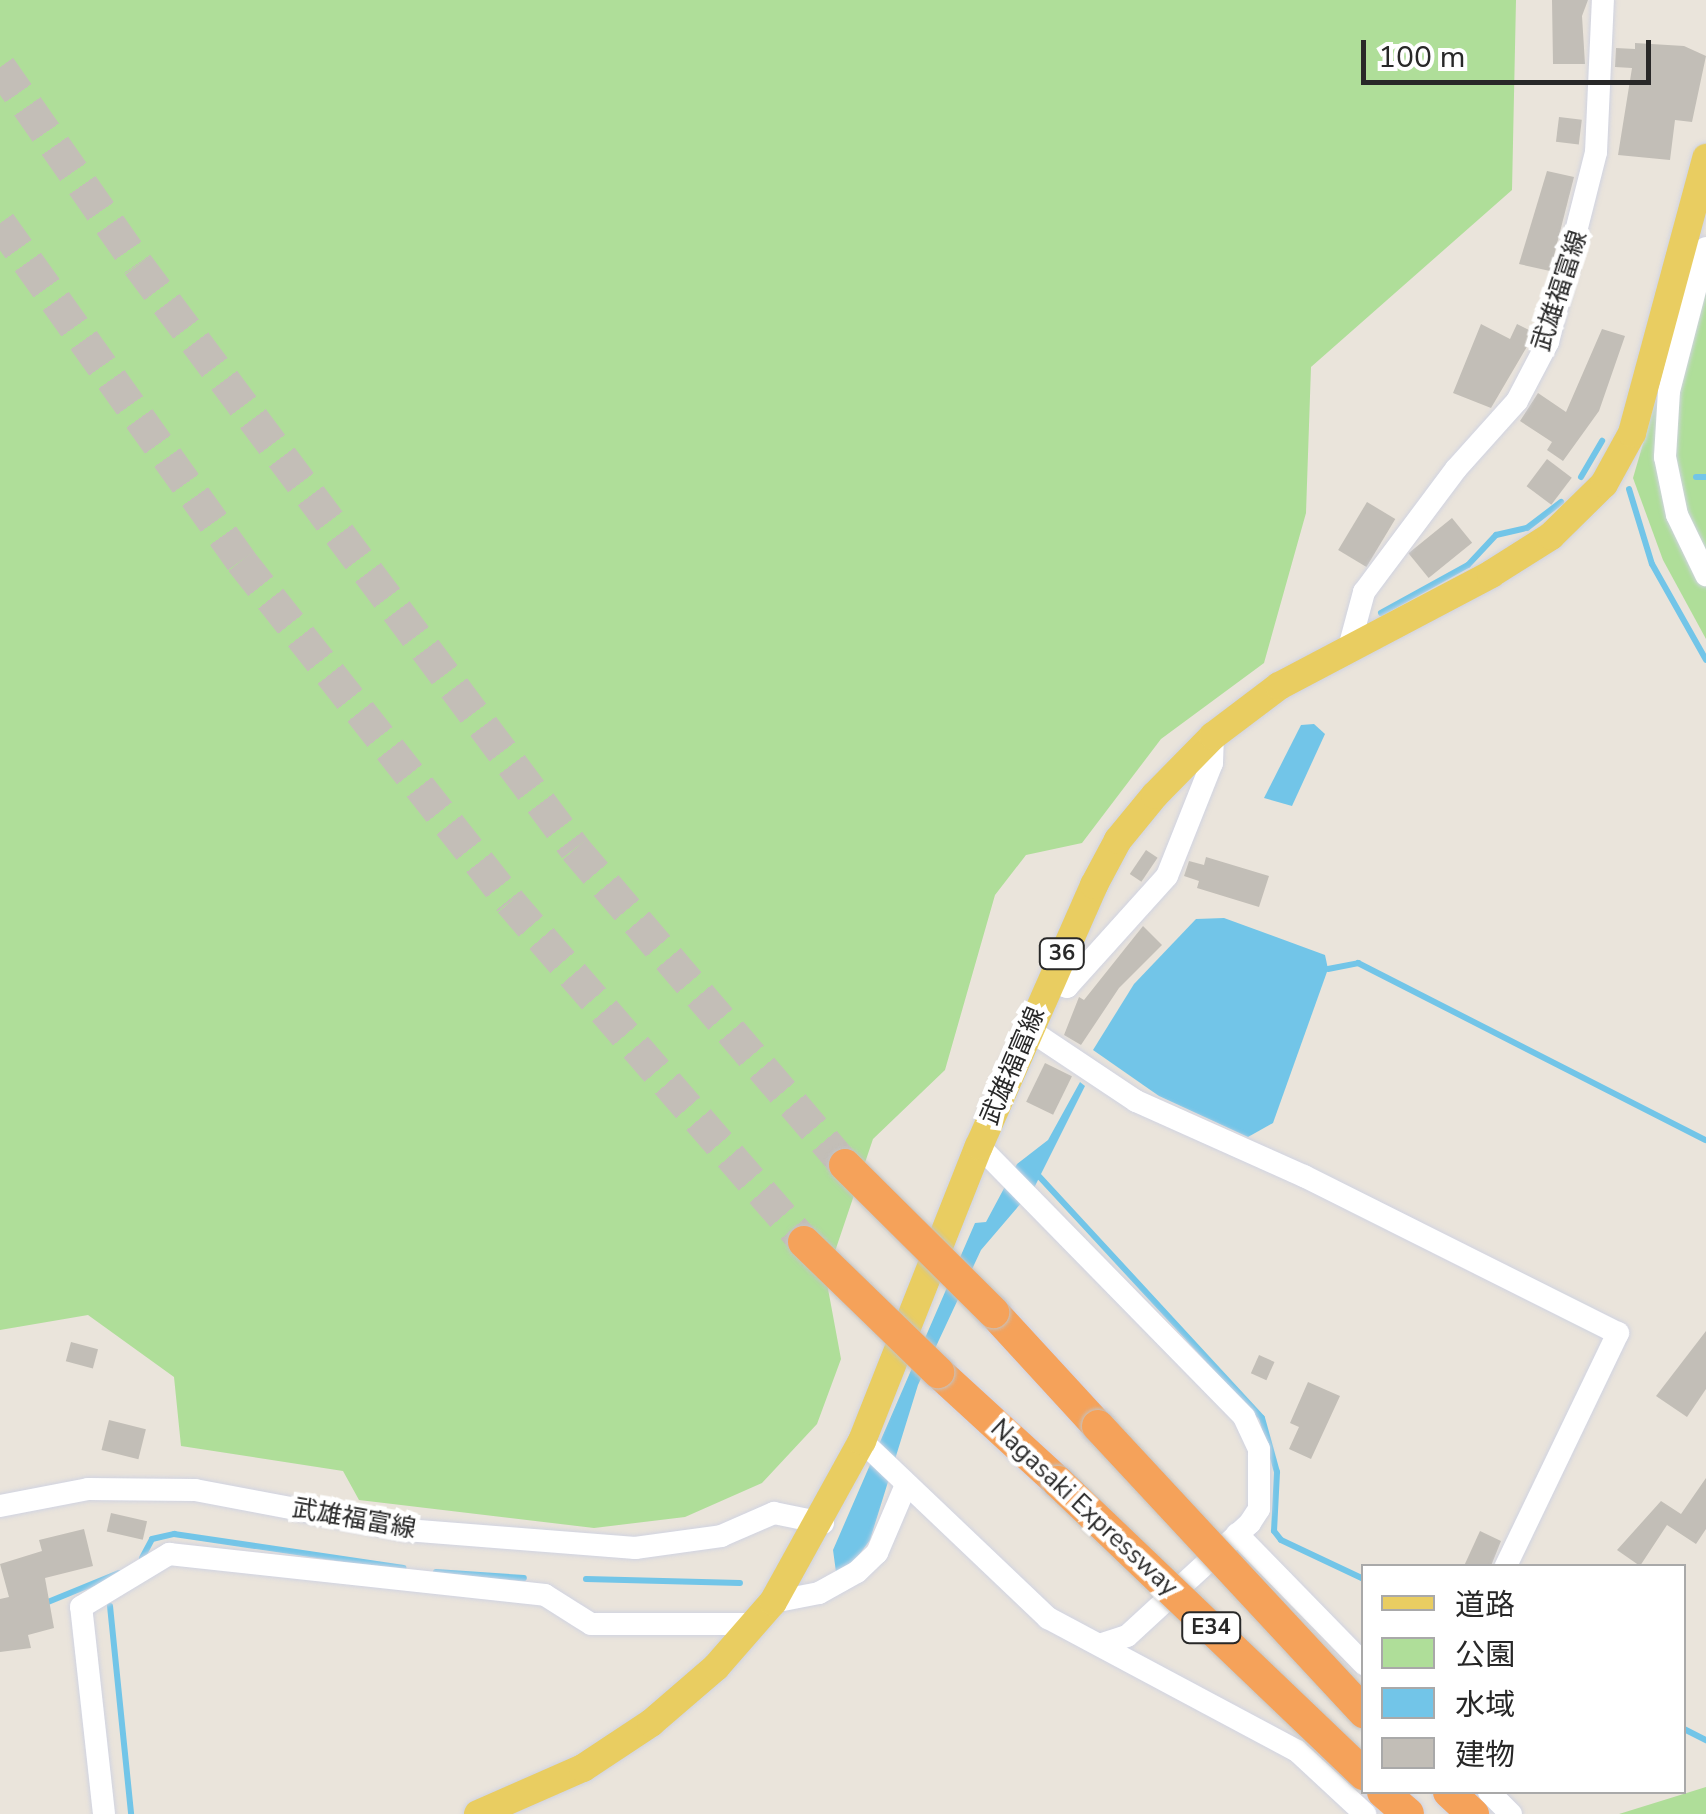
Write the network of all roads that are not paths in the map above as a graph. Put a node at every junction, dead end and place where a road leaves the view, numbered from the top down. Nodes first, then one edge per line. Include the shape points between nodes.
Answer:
1 (1604, 0) edge
2 (1706, 158) edge
3 (1706, 248) edge
4 (1706, 575) edge
5 (1350, 644) junction
6 (1213, 736) junction
7 (1050, 981) junction
8 (1028, 1029) junction
9 (979, 1146) junction
10 (845, 1165) tunnel mouth
11 (804, 1242) tunnel mouth
12 (867, 1446) junction
13 (903, 1481) junction
14 (0, 1506) edge
15 (823, 1522) junction
16 (1237, 1534) junction
17 (1507, 1564) edge
18 (774, 1602) junction
19 (754, 1624) junction
20 (1102, 1644) junction
21 (1361, 1661) edge
22 (1361, 1709) edge
23 (1361, 1771) edge
24 (1451, 1794) edge
25 (1491, 1794) edge
26 (1371, 1808) edge
27 (104, 1814) edge
28 (478, 1814) edge
29 (1408, 1814) edge
30 (1473, 1814) edge
31 (1512, 1814) edge

1 - 5 street, 武雄福富線 via 1596,152 1548,342 1517,401 1456,468 1364,592
2 - 5 main road, 武雄福富線 / 36 via 1632,433 1604,484 1551,536
3 - 4 street via 1669,391 1665,457 1677,514
5 - 6 main road, 武雄福富線 / 36 via 1278,686
6 - 7 main road, 武雄福富線 / 36 via 1118,840
6 - 7 street via 1212,763 1167,876 1067,987
7 - 8 main road, 武雄福富線 / 36
8 - 9 main road, 武雄福富線 / 36
8 - 17 street via 1136,1101 1304,1176 1618,1334
9 - 12 main road, 武雄福富線 / 36
9 - 16 street via 1244,1417 1262,1476 1260,1509
10 - 22 highway, E34, bridge via 992,1312
11 - 23 highway, Nagasaki Expressway / E34, bridge
12 - 13 street
12 - 15 main road, 武雄福富線 / 36
13 - 18 street via 876,1552 857,1572 818,1593
13 - 20 street via 1048,1618
14 - 15 street, 武雄福富線 via 88,1490 195,1490 406,1530 635,1548 721,1536 774,1514
15 - 18 main road, 武雄福富線 / 36
16 - 20 street via 1126,1636
16 - 21 street
18 - 19 main road, 武雄福富線 / 36
19 - 27 street via 591,1624 545,1595 168,1554 81,1607
19 - 28 main road, 武雄福富線 / 36 via 716,1668 651,1723 582,1768
20 - 26 street via 1313,1760
24 - 30 highway
25 - 31 street
26 - 29 highway

